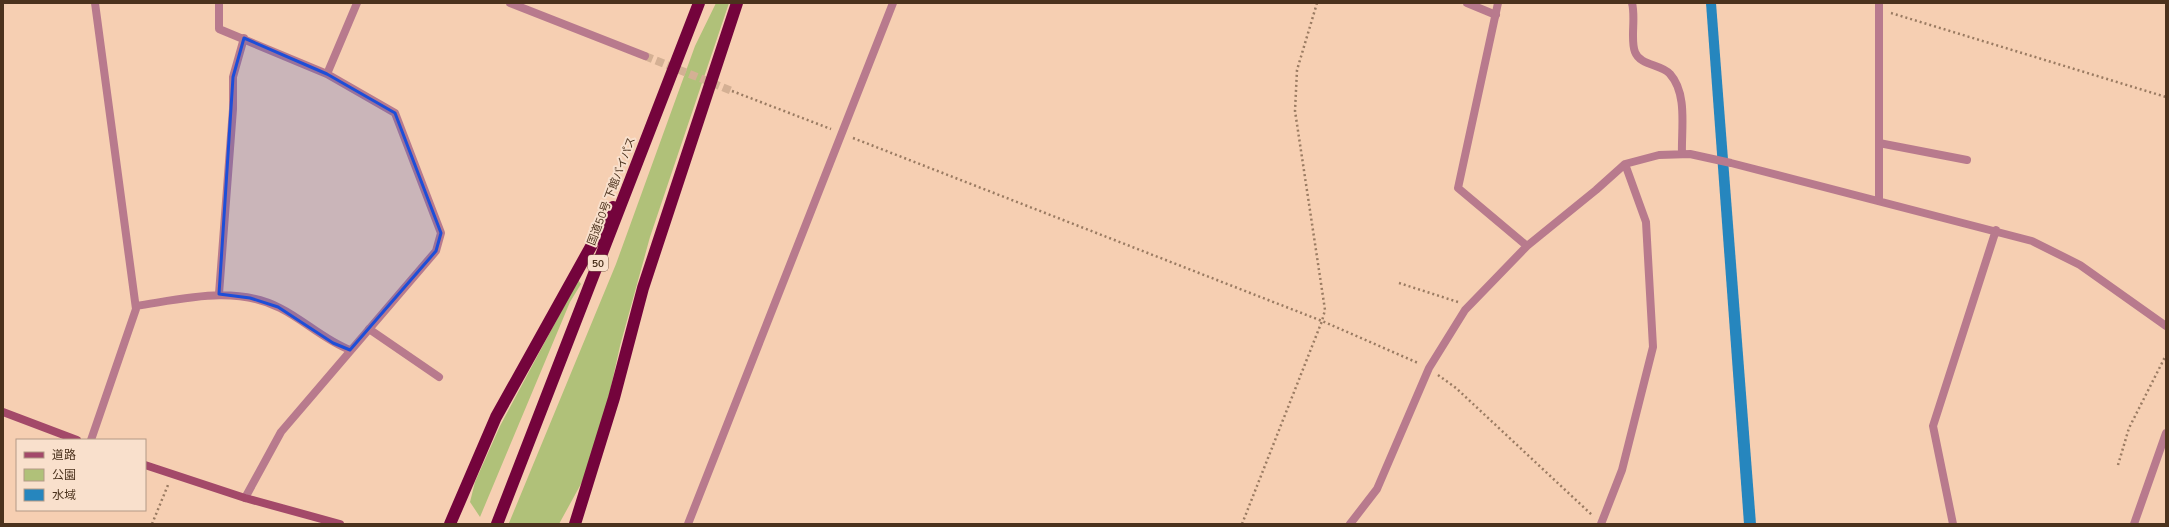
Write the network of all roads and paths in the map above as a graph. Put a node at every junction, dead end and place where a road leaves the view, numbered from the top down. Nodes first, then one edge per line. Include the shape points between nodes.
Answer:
1 (95, 3) edge
2 (219, 3) edge
3 (357, 3) edge
4 (510, 3) edge
5 (699, 3) edge
6 (737, 3) edge
7 (893, 3) edge
8 (1317, 3) edge
9 (1467, 3) edge
10 (1498, 3) edge
11 (1632, 3) edge
12 (1879, 6) edge
13 (1496, 15) junction
14 (244, 38) junction
15 (644, 56) tunnel mouth
16 (327, 74) junction
17 (732, 91) tunnel mouth
18 (2166, 97) edge
19 (842, 134) junction
20 (1879, 143) junction
21 (1682, 154) junction
22 (1967, 160) dead end
23 (1625, 164) junction
24 (634, 167) junction
25 (1879, 201) junction
26 (1996, 230) junction
27 (1528, 246) junction
28 (1399, 283) dead end
29 (219, 294) junction
30 (136, 306) junction
31 (1469, 306) junction
32 (1322, 322) junction
33 (2166, 326) edge
34 (369, 329) junction
35 (350, 350) junction
36 (2166, 355) edge
37 (1429, 368) junction
38 (439, 377) dead end
39 (3, 412) edge
40 (2166, 433) edge
41 (74, 439) edge
42 (91, 439) edge
43 (146, 465) edge
44 (2118, 465) dead end
45 (172, 475) junction
46 (245, 498) junction
47 (497, 523) edge
48 (152, 524) edge
49 (340, 524) edge
50 (450, 524) edge
51 (575, 524) edge
52 (688, 524) edge
53 (1242, 524) edge
54 (1350, 524) edge
55 (1601, 524) edge
56 (1954, 524) edge
57 (2134, 524) edge

1 - 30 street
2 - 14 street via 220,29
3 - 16 street
4 - 15 street
5 - 24 highway, 国道50号 下館バイパス / 50
6 - 51 highway via 643,288 614,398
7 - 19 street
8 - 32 path via 1297,70 1295,111 1325,310
9 - 13 street
10 - 13 street
11 - 21 street via 1634,52 1640,59 1670,73 1681,96
12 - 18 path
12 - 20 street
13 - 27 street via 1458,188
14 - 16 street
14 - 29 street via 233,78 233,109
16 - 34 street via 395,113 441,233 436,251
17 - 19 path
19 - 32 path
19 - 52 street
20 - 22 street
20 - 25 street
21 - 23 street via 1659,156
21 - 25 street via 1731,163
23 - 27 street
23 - 55 street via 1646,222 1653,347 1622,470
24 - 47 highway, 国道50号 下館バイパス / 50
24 - 50 highway via 496,417
25 - 26 street
26 - 33 street via 2032,241 2080,265
26 - 56 street via 1933,426
27 - 31 street
28 - 31 path
29 - 30 street
29 - 35 street via 250,298 278,307 333,343
30 - 42 street
31 - 37 street
32 - 37 path
32 - 53 path
34 - 35 street
34 - 38 street
35 - 46 street via 280,432
36 - 44 path via 2129,428
37 - 54 street via 1377,489
37 - 55 path via 1456,388
39 - 41 street
40 - 57 street
43 - 45 street
45 - 46 street
45 - 48 path
46 - 49 street

